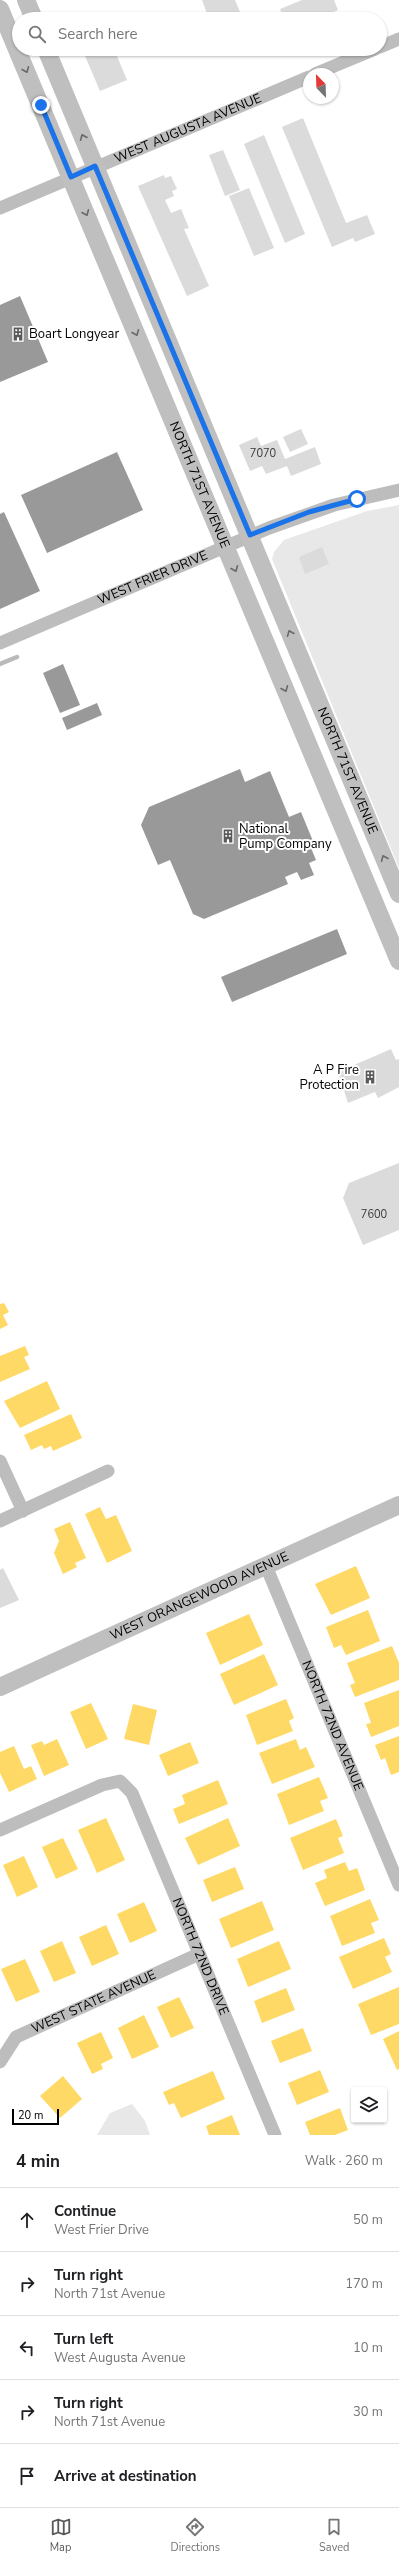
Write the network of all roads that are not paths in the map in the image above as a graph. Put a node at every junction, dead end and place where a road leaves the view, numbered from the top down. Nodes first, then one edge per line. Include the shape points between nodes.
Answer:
1 (26, 0) edge
2 (0, 9) edge
3 (31, 12) edge
4 (12, 37) edge
5 (399, 39) edge
6 (387, 44) edge
7 (20, 56) edge
8 (49, 56) edge
9 (358, 56) edge
10 (329, 68) edge
11 (303, 79) edge
12 (95, 166) junction
13 (71, 177) junction
14 (0, 208) edge
15 (188, 387) junction
16 (163, 397) junction
17 (399, 490) edge
18 (250, 535) junction
19 (225, 546) junction
20 (0, 643) edge
21 (331, 733) junction
22 (307, 742) junction
23 (399, 894) edge
24 (399, 961) edge
25 (0, 1461) edge
26 (108, 1471) dead end
27 (399, 1505) edge
28 (23, 1511) junction
29 (0, 1521) edge
30 (266, 1566) junction
31 (0, 1687) edge
32 (0, 1830) edge
33 (399, 1885) edge
34 (199, 1954) junction
35 (0, 2062) edge
36 (275, 2135) edge

1 - 3 street
2 -> 4 street, NORTH 71ST AVENUE
5 - 6 street
7 -> 13 street, NORTH 71ST AVENUE
12 -> 8 street, NORTH 71ST AVENUE
9 - 10 street
11 - 12 street, WEST AUGUSTA AVENUE
12 - 13 street, WEST AUGUSTA AVENUE
12 - 15 street, NORTH 71ST AVENUE
13 - 14 street, WEST AUGUSTA AVENUE
13 -> 16 street, NORTH 71ST AVENUE
15 - 16 street
15 - 18 street, NORTH 71ST AVENUE
16 - 19 street, NORTH 71ST AVENUE
17 - 18 street, WEST FRIER DRIVE via 334,505
18 - 19 street, WEST FRIER DRIVE
21 -> 18 street, NORTH 71ST AVENUE
19 - 20 street, WEST FRIER DRIVE
19 -> 22 street, NORTH 71ST AVENUE
21 - 22 street
23 -> 21 street, NORTH 71ST AVENUE
22 - 24 street, NORTH 71ST AVENUE
25 - 28 street
26 - 28 street
27 - 30 street, WEST ORANGEWOOD AVENUE
28 - 29 street
30 - 31 street, WEST ORANGEWOOD AVENUE
30 - 33 street, NORTH 72ND AVENUE
32 - 34 street, NORTH 72ND DRIVE via 102,1785 120,1780 132,1792
34 - 35 street, WEST STATE AVENUE via 16,2037
34 - 36 street, NORTH 72ND DRIVE

